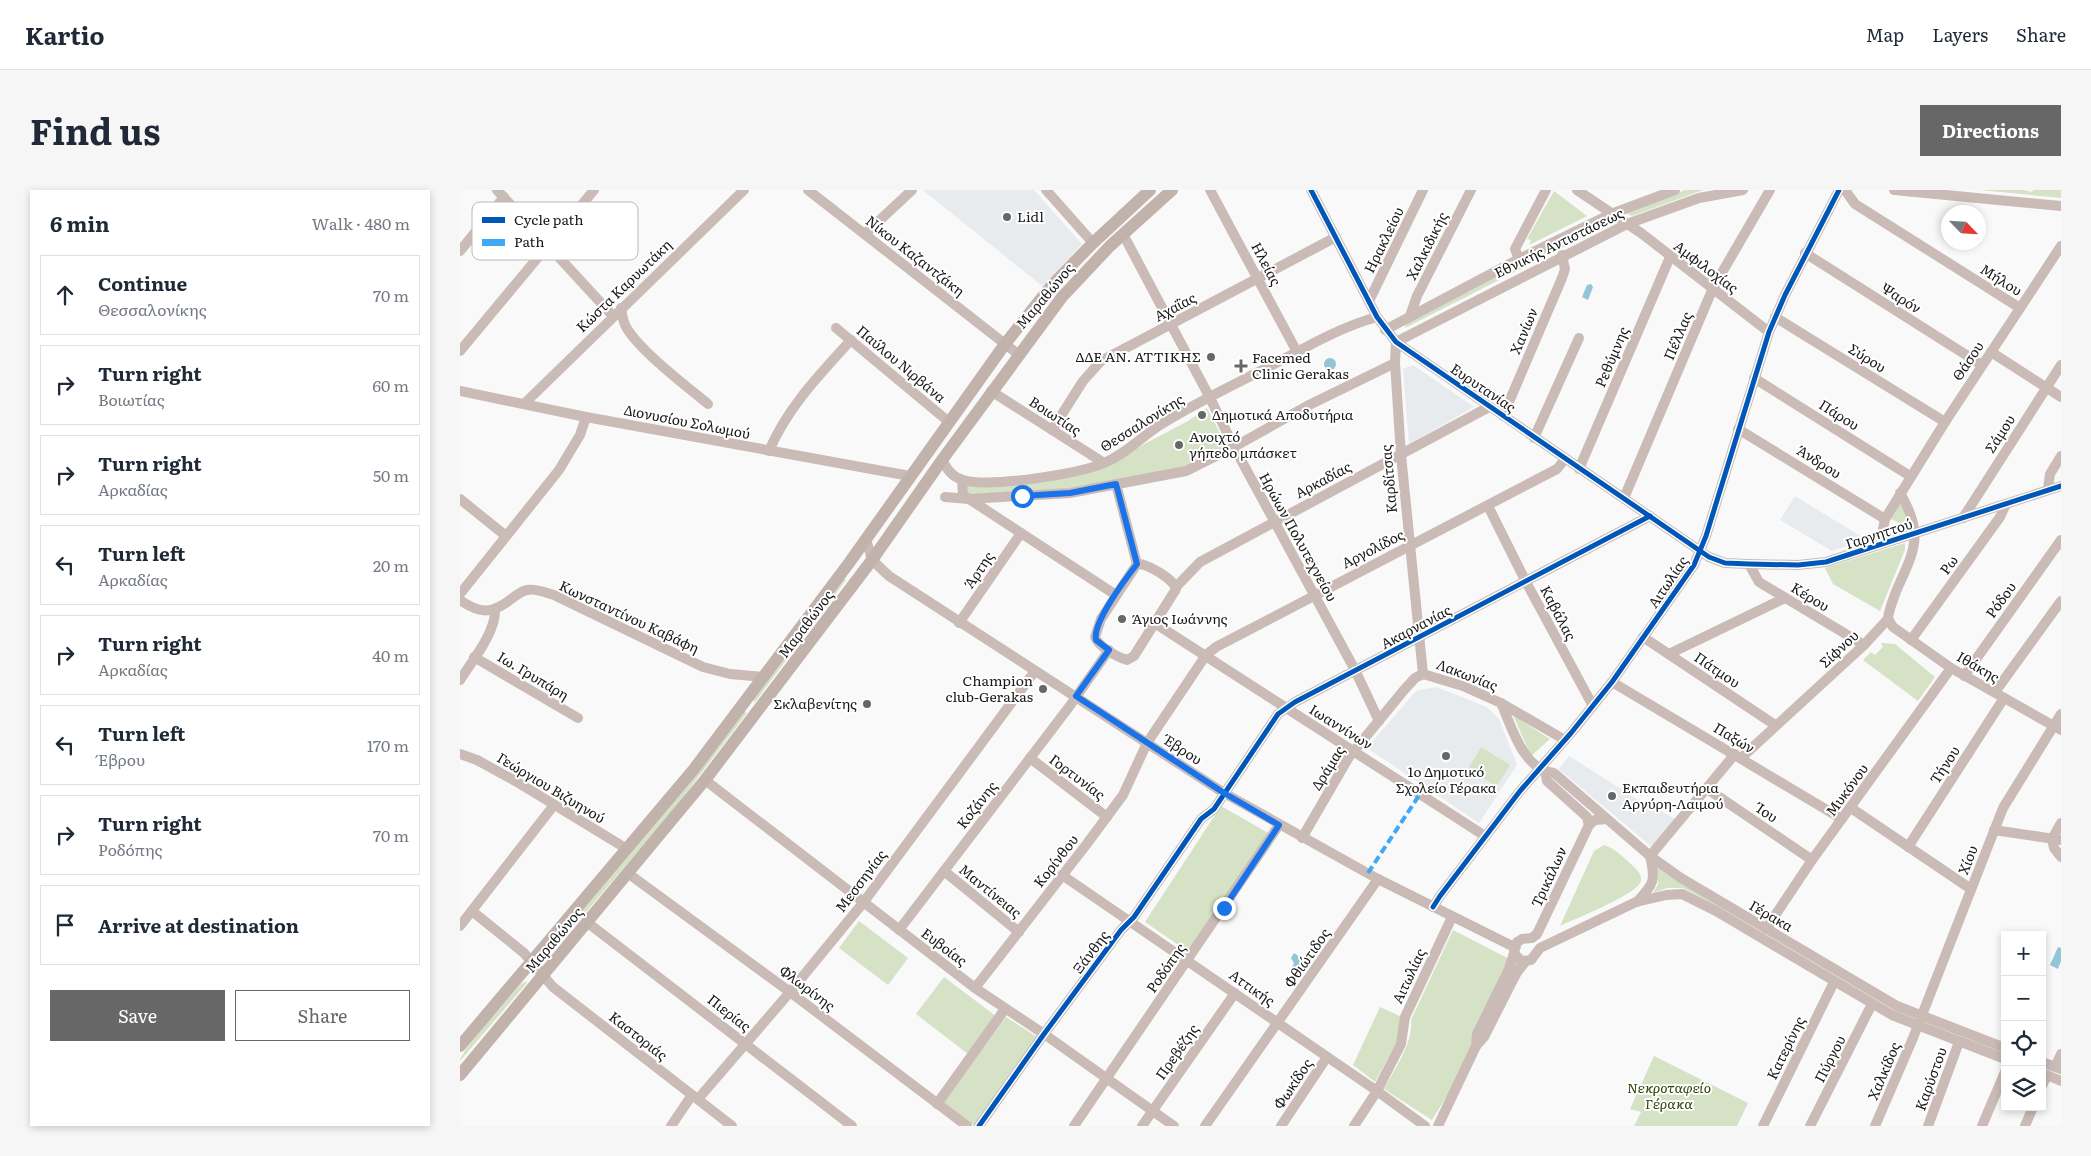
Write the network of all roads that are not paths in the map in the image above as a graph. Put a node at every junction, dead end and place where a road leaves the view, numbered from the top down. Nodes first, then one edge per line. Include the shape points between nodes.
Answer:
1 (594, 190) edge
2 (744, 190) edge
3 (808, 190) edge
4 (912, 190) edge
5 (1046, 190) edge
6 (1150, 190) edge
7 (1172, 190) edge
8 (1210, 190) edge
9 (1311, 190) edge
10 (1423, 190) edge
11 (1471, 190) edge
12 (1546, 190) edge
13 (1577, 190) edge
14 (1675, 190) edge
15 (1743, 190) edge
16 (1770, 190) edge
17 (1839, 190) edge
18 (1845, 190) edge
19 (1894, 190) edge
20 (499, 192) edge
21 (508, 202) edge
22 (584, 202) edge
23 (2061, 206) edge
24 (1611, 214) junction
25 (1627, 224) junction
26 (472, 233) edge
27 (864, 234) junction
28 (1123, 234) junction
29 (1336, 237) junction
30 (1093, 243) junction
31 (2061, 246) edge
32 (460, 251) edge
33 (1805, 253) junction
34 (1562, 255) junction
35 (1670, 257) junction
36 (1519, 259) junction
37 (536, 260) edge
38 (561, 260) edge
39 (1258, 279) junction
40 (1713, 288) junction
41 (1369, 301) junction
42 (621, 308) junction
43 (2020, 308) junction
44 (613, 316) junction
45 (1410, 316) junction
46 (1377, 318) junction
47 (1775, 318) junction
48 (1170, 325) junction
49 (836, 328) dead end
50 (1385, 330) junction
51 (1769, 332) junction
52 (1579, 338) dead end
53 (851, 340) junction
54 (1396, 342) junction
55 (1005, 344) junction
56 (460, 351) edge
57 (1297, 352) junction
58 (1991, 352) junction
59 (1018, 354) junction
60 (1395, 363) junction
61 (1982, 365) junction
62 (2061, 365) edge
63 (1754, 378) junction
64 (2047, 387) junction
65 (460, 391) edge
66 (992, 391) junction
67 (2061, 396) edge
68 (1210, 398) junction
69 (524, 404) junction
70 (708, 404) dead end
71 (1489, 407) junction
72 (1503, 416) junction
73 (586, 417) junction
74 (949, 422) junction
75 (1945, 422) junction
76 (1738, 429) junction
77 (1052, 430) junction
78 (1534, 438) junction
79 (1234, 448) junction
80 (769, 451) junction
81 (1401, 455) junction
82 (2061, 456) edge
83 (1565, 459) junction
84 (942, 460) junction
85 (1104, 463) junction
86 (1579, 468) junction
87 (910, 476) junction
88 (1910, 476) junction
89 (962, 480) junction
90 (1116, 484) junction
91 (2061, 486) edge
92 (2048, 489) junction
93 (1900, 493) junction
94 (945, 497) dead end
95 (1624, 498) junction
96 (460, 499) edge
97 (969, 499) junction
98 (2006, 504) junction
99 (1488, 506) junction
100 (1650, 516) junction
101 (1963, 518) junction
102 (1885, 519) junction
103 (1275, 522) junction
104 (1021, 532) junction
105 (1915, 534) junction
106 (506, 536) junction
107 (866, 539) junction
108 (2061, 540) edge
109 (1890, 541) junction
110 (1409, 546) junction
111 (1701, 551) junction
112 (872, 560) junction
113 (1137, 564) junction
114 (1749, 564) junction
115 (1525, 580) junction
116 (1176, 587) junction
117 (460, 594) edge
118 (1116, 595) junction
119 (1314, 595) junction
120 (1786, 598) junction
121 (460, 600) edge
122 (2061, 600) edge
123 (495, 610) junction
124 (1888, 619) junction
125 (959, 623) junction
126 (1156, 624) junction
127 (1643, 637) junction
128 (1418, 639) junction
129 (1911, 640) junction
130 (1864, 646) junction
131 (1109, 650) junction
132 (1669, 654) junction
133 (1206, 656) junction
134 (474, 657) junction
135 (1951, 668) junction
136 (1035, 670) junction
137 (1355, 670) junction
138 (1423, 674) junction
139 (1964, 676) junction
140 (765, 677) junction
141 (460, 680) edge
142 (1612, 682) junction
143 (1999, 695) junction
144 (1076, 696) junction
145 (1501, 703) junction
146 (1593, 706) junction
147 (1286, 709) junction
148 (2061, 714) edge
149 (578, 718) dead end
150 (1379, 721) junction
151 (1775, 725) junction
152 (2057, 728) edge
153 (1566, 740) junction
154 (1148, 743) junction
155 (1354, 750) junction
156 (460, 754) edge
157 (1738, 756) junction
158 (1030, 758) junction
159 (1543, 770) junction
160 (705, 780) junction
161 (1706, 788) junction
162 (1224, 793) junction
163 (554, 805) junction
164 (1851, 808) junction
165 (1107, 817) junction
166 (1607, 819) junction
167 (1842, 819) junction
168 (2061, 823) edge
169 (1279, 825) junction
170 (1589, 825) junction
171 (1994, 830) junction
172 (1485, 836) junction
173 (1302, 838) junction
174 (2056, 839) edge
175 (1908, 847) junction
176 (627, 849) junction
177 (1650, 856) junction
178 (2061, 857) edge
179 (1812, 860) junction
180 (944, 871) junction
181 (629, 874) junction
182 (1062, 875) junction
183 (1378, 879) junction
184 (1971, 890) junction
185 (1636, 902) junction
186 (863, 903) junction
187 (1433, 907) junction
188 (472, 911) junction
189 (1452, 917) junction
190 (1130, 922) junction
191 (588, 923) junction
192 (460, 926) edge
193 (1766, 929) junction
194 (899, 930) junction
195 (1019, 932) junction
196 (1514, 950) junction
197 (532, 961) junction
198 (1188, 961) junction
199 (1526, 961) junction
200 (543, 976) junction
201 (1834, 982) junction
202 (975, 988) junction
203 (790, 992) junction
204 (1235, 993) junction
205 (1872, 1004) junction
206 (1005, 1008) junction
207 (1920, 1021) junction
208 (1278, 1023) junction
209 (1044, 1034) junction
210 (1959, 1042) junction
211 (745, 1044) junction
212 (460, 1046) edge
213 (1476, 1046) junction
214 (2001, 1047) edge
215 (2061, 1054) edge
216 (1327, 1057) junction
217 (2001, 1058) edge
218 (2046, 1064) edge
219 (2058, 1068) edge
220 (2046, 1074) edge
221 (460, 1075) edge
222 (1106, 1078) junction
223 (2001, 1081) edge
224 (2061, 1081) edge
225 (1377, 1091) junction
226 (695, 1097) junction
227 (937, 1104) junction
228 (1152, 1111) junction
229 (2031, 1111) edge
230 (671, 1126) edge
231 (732, 1126) edge
232 (852, 1126) edge
233 (967, 1126) edge
234 (979, 1126) edge
235 (1074, 1126) edge
236 (1142, 1126) edge
237 (1174, 1126) edge
238 (1206, 1126) edge
239 (1281, 1126) edge
240 (1354, 1126) edge
241 (1425, 1126) edge
242 (1438, 1126) edge
243 (1763, 1126) edge
244 (1810, 1126) edge
245 (1876, 1126) edge
246 (1928, 1126) edge
247 (1982, 1126) edge
248 (2025, 1126) edge

1 - 22 street
2 - 42 street, Κώστα Καρυωτάκη
3 - 27 street, Νίκου Καζαντζάκη
4 - 27 street
5 - 30 street
6 - 30 main road, Μαραθώνος
7 - 28 main road, Μαραθώνος
8 - 39 street, Ηλείας
9 - 29 street, Ευρυτανίας
10 - 41 street, Ηρακλείου
11 - 45 street, Χαλκιδικής
12 - 36 street via 1515,249
13 - 24 street, Αμφιλοχίας
14 - 24 street
15 - 25 street, Εθνικής Αντιστάσεως via 1699,198
16 - 40 street, Πέλλας
17 - 33 street, Αιτωλίας
18 - 43 street, Μήλου via 1855,204
19 - 23 street
20 - 21 street
24 - 25 street, Αμφιλοχίας
24 - 36 street
25 - 34 street, Εθνικής Αντιστάσεως
25 - 35 street, Αμφιλοχίας
26 - 32 street
27 - 55 street, Νίκου Καζαντζάκη
28 - 48 street, Ηρώων Πολυτεχνείου
28 - 59 main road, Μαραθώνος via 1062,297
29 - 39 street, Αχαΐας
29 - 41 street, Ευρυτανίας
30 - 55 main road, Μαραθώνος via 1052,285
31 - 43 street, Θάσου
33 - 47 street, Αιτωλίας
33 - 61 street, Ψαρόν
34 - 54 street, Εθνικής Αντιστάσεως
34 - 72 street, Χανίων via 1565,269 1562,278
35 - 40 street, Αμφιλοχίας
35 - 86 street, Ρεθύμνης
36 - 45 street
37 - 56 street
38 - 44 street
39 - 48 street, Αχαΐας
39 - 57 street, Ηλείας
40 - 51 street, Αμφιλοχίας
40 - 95 street, Πέλλας
41 - 46 street, Ευρυτανίας
42 - 44 street, Κώστα Καρυωτάκη
42 - 70 street via 629,332
43 - 58 street, Θάσου
44 - 69 street, Κώστα Καρυωτάκη
45 - 50 street
46 - 50 street, Ευρυτανίας
46 - 57 street, Θεσσαλονίκης via 1358,322
47 - 51 street, Αιτωλίας
47 - 75 street, Σύρου
48 - 68 street, Ηρώων Πολυτεχνείου
48 - 77 street, Αχαΐας via 1101,361 1092,369
49 - 53 street, Παύλου Νιρβάνα
50 - 54 street, Ευρυτανίας
51 - 63 street, Αιτωλίας
52 - 78 street
53 - 74 street, Παύλου Νιρβάνα
53 - 80 street via 792,409
54 - 60 street, Καρδίτσας
54 - 71 street, Ευρυτανίας
55 - 59 street, Νίκου Καζαντζάκη
55 - 74 main road, Μαραθώνος
57 - 68 street, Θεσσαλονίκης
58 - 61 street, Θάσου
58 - 64 street
59 - 66 main road, Μαραθώνος
60 - 79 street via 1307,406
60 - 81 street, Καρδίτσας
61 - 75 street, Θάσου
62 - 64 street, Σάμου
63 - 76 street, Αιτωλίας
63 - 88 street, Πάρου
64 - 67 street
64 - 101 street, Σάμου
65 - 69 street, Διονυσίου Σολωμού
66 - 77 street, Βοιωτίας
66 - 84 main road, Μαραθώνος
68 - 79 street, Ηρώων Πολυτεχνείου
68 - 85 street, Θεσσαλονίκης via 1160,425 1119,456
69 - 73 street, Διονυσίου Σολωμού
71 - 72 street, Ευρυτανίας
71 - 81 street, Αρκαδίας
72 - 78 street, Ευρυτανίας
73 - 80 street, Διονυσίου Σολωμού
73 - 106 street via 565,463
74 - 87 main road, Μαραθώνος
75 - 88 street, Θάσου
76 - 102 street, Άνδρου
76 - 111 street, Αιτωλίας
77 - 85 street, Βοιωτίας
78 - 83 street, Ευρυτανίας
79 - 90 street via 1186,471
79 - 103 street, Ηρώων Πολυτεχνείου
80 - 87 street, Διονυσίου Σολωμού
81 - 103 street, Αρκαδίας
81 - 110 street, Καρδίτσας
82 - 92 street via 2050,474
83 - 86 street, Ευρυτανίας
83 - 99 street, Αργολίδος via 1557,469
84 - 89 street via 947,470
84 - 112 main road, Μαραθώνος
85 - 89 street, Θεσσαλονίκης via 1084,470 1036,478 992,482
86 - 95 street, Ευρυτανίας
87 - 107 main road, Μαραθώνος
88 - 93 street, Θάσου
89 - 97 street via 963,495
90 - 97 street via 1070,493
90 - 113 street
91 - 92 street, Γαργηττού
92 - 98 street, Γαργηττού
93 - 102 street, Θάσου
93 - 105 street
94 - 97 street
95 - 100 street, Ευρυτανίας
96 - 106 street
97 - 104 street
98 - 101 street, Γαργηττού
98 - 129 street, Ρω via 2000,517
99 - 110 street, Αργολίδος
99 - 115 street, Καβάλας
100 - 111 street, Ευρυτανίας
100 - 115 street, Ακαρνανίας
101 - 105 street, Γαργηττού
102 - 109 street via 1884,537
103 - 116 street, Αρκαδίας via 1200,562
103 - 119 street, Ηρώων Πολυτεχνείου
104 - 118 street
104 - 125 street, Άρτης
105 - 109 street, Γαργηττού
105 - 124 street, Σίφνου via 1913,554 1888,609
106 - 117 street
107 - 112 street
107 - 140 main road, Μαραθώνος
108 - 139 street, Ρόδου
109 - 114 street, Γαργηττού via 1826,562
110 - 119 street, Αργολίδος
110 - 128 street, Καρδίτσας
111 - 114 street, Γαργηττού via 1718,561
111 - 127 street, Αιτωλίας
112 - 125 street, Έβρου via 889,576
112 - 160 main road, Μαραθώνος
113 - 116 street via 1146,565
113 - 118 street
114 - 120 street, Κέρου via 1759,582
115 - 128 street, Ακαρνανίας
115 - 146 street, Καβάλας
116 - 126 street, Αρκαδίας
118 - 131 street via 1096,631 1096,640
119 - 133 street, Αργολίδος via 1216,647
119 - 137 street, Ηρώων Πολυτεχνείου
120 - 130 street, Κέρου
120 - 132 street
121 - 123 street via 476,609
122 - 143 street, Τήνου
123 - 134 street via 492,629
123 - 140 street, Κωνσταντίνου Καβάφη via 528,589 540,590 703,667 730,674
124 - 129 street, Ιθάκης
124 - 130 street, Σίφνου
125 - 136 street, Έβρου
126 - 131 street, Αρκαδίας via 1131,659 1123,659
126 - 133 street, Ιωαννίνων
127 - 132 street, Πάτμου
127 - 142 street, Αιτωλίας
128 - 137 street, Ακαρνανίας
128 - 138 street, Καρδίτσας
129 - 135 street, Ιθάκης
130 - 151 street, Σίφνου
131 - 144 street
132 - 151 street, Πάτμου
133 - 147 street, Ιωαννίνων
133 - 154 street, Αργολίδος
134 - 141 street
134 - 149 street, Ιω. Γρυπάρη
135 - 139 street, Ιθάκης
135 - 164 street, Μυκόνου
136 - 144 street, Έβρου
136 - 186 street, Μεσσηνίας
137 - 147 street, Ακαρνανίας
137 - 150 street, Ηρώων Πολυτεχνείου
138 - 145 street, Λακωνίας via 1463,686
138 - 150 street, Δράμας via 1415,678
139 - 143 street, Ιθάκης
140 - 176 main road, Μαραθώνος
142 - 146 street, Αιτωλίας
142 - 157 street, Παξών
143 - 152 street, Ιθάκης
143 - 175 street, Τήνου
144 - 154 street, Έβρου
144 - 158 street, Κοζάνης
145 - 153 street, Λακωνίας
145 - 159 street, Λακωνίας via 1528,759
146 - 153 street, Αιτωλίας
147 - 155 street, Ιωαννίνων
147 - 162 street, Ακαρνανίας via 1278,714
148 - 152 street, Χίου
150 - 155 street, Δράμας
151 - 157 street, Σίφνου
152 - 171 street, Χίου via 2009,796
153 - 159 street, Αιτωλίας
154 - 162 street, Έβρου
154 - 165 street, Κορίνθου via 1123,794
155 - 172 street, Ιωαννίνων
155 - 173 street, Δράμας
156 - 163 street, Γεώργιου Βιζυηνού via 477,760
157 - 161 street, Σίφνου
157 - 167 street, Παξών
158 - 165 street, Γορτυνίας
158 - 180 street, Κοζάνης
159 - 166 street, Γέρακα via 1554,773
159 - 170 street via 1547,781 1584,814
159 - 172 street, Αιτωλίας
160 - 181 main road, Μαραθώνος
160 - 186 street, Ευβοίας
161 - 177 street, Σίφνου
161 - 179 street, Ίου
162 - 169 street, Έβρου
162 - 190 street, Ξάνθης
163 - 176 street, Γεώργιου Βιζυηνού
163 - 188 street
164 - 167 street, Μυκόνου
164 - 175 street
165 - 182 street, Κορίνθου
166 - 170 street via 1595,820
166 - 177 street, Γέρακα
167 - 179 street, Μυκόνου
168 - 174 street
169 - 173 street, Έβρου
169 - 198 street, Ροδόπης
170 - 196 street, Τρικάλων via 1537,934 1522,939
171 - 174 street
171 - 184 street, Χίου
172 - 187 street, Αιτωλίας
173 - 183 street, Έβρου
174 - 178 street via 2054,848
175 - 184 street
176 - 197 main road, Μαραθώνος
177 - 185 street via 1653,870 1651,885
177 - 193 street, Γέρακα
179 - 193 street, Μυκόνου
180 - 194 street, Κοζάνης
180 - 195 street, Μαντίνειας
181 - 191 main road, Μαραθώνος
181 - 203 street, Φλωρίνης
182 - 190 street, Αττικής
182 - 195 street, Κορίνθου
183 - 187 street, Έβρου
183 - 208 street, Φθιώτιδος
184 - 207 street, Χίου
185 - 199 street, Γέρακα via 1540,948 1534,957
185 - 201 street, Γέρακα via 1682,894
186 - 194 street, Ευβοίας
186 - 203 street, Μεσσηνίας
187 - 189 street, Έβρου
188 - 192 street
188 - 197 street, Καστοριάς
189 - 196 street, Έβρου
189 - 225 street, Αιτωλίας via 1405,1017 1401,1044
190 - 198 street, Αττικής
190 - 209 street, Ξάνθης
191 - 200 main road, Μαραθώνος
191 - 211 street, Πιερίας
193 - 207 street, Γέρακα
194 - 202 street, Ευβοίας
195 - 202 street, Κορίνθου
196 - 199 street, Έβρου via 1521,961
196 - 213 street via 1509,969 1477,1034
197 - 200 street, Καστοριάς
197 - 212 main road, Μαραθώνος
198 - 204 street, Αττικής
198 - 222 street, Ροδόπης
199 - 213 street
200 - 221 main road, Μαραθώνος
200 - 226 street, Καστοριάς via 554,988
201 - 205 street, Γέρακα
201 - 243 street, Κατερίνης
202 - 206 street, Ευβοίας
203 - 211 street, Μεσσηνίας
203 - 227 street, Φλωρίνης
204 - 208 street, Αττικής
204 - 228 street, Πρεβέζης
205 - 207 street, Γέρακα via 1892,1016
205 - 244 street, Πύργου
206 - 209 street, Ευβοίας
206 - 227 street
207 - 210 street, Γέρακα
207 - 214 street, Γέρακα
207 - 245 street, Χαλκίδος
208 - 216 street, Αττικής
208 - 238 street, Φθιώτιδος
209 - 222 street, Ευβοίας
209 - 234 street, Ξάνθης
210 - 217 street, Γέρακα
210 - 246 street, Καρύστου
211 - 226 street, Μεσσηνίας
211 - 232 street, Πιερίας
213 - 242 street
215 - 219 street
216 - 225 street, Αττικής
216 - 239 street, Φωκίδος
218 - 219 street
220 - 224 street
222 - 228 street, Ευβοίας
222 - 235 street, Ροδόπης
223 - 247 street
225 - 240 street, Αιτωλίας
225 - 241 street, Αττικής
226 - 230 street, Μεσσηνίας
226 - 231 street, Καστοριάς
227 - 233 street, Φλωρίνης
228 - 236 street, Πρεβέζης
228 - 237 street, Ευβοίας
229 - 248 street

